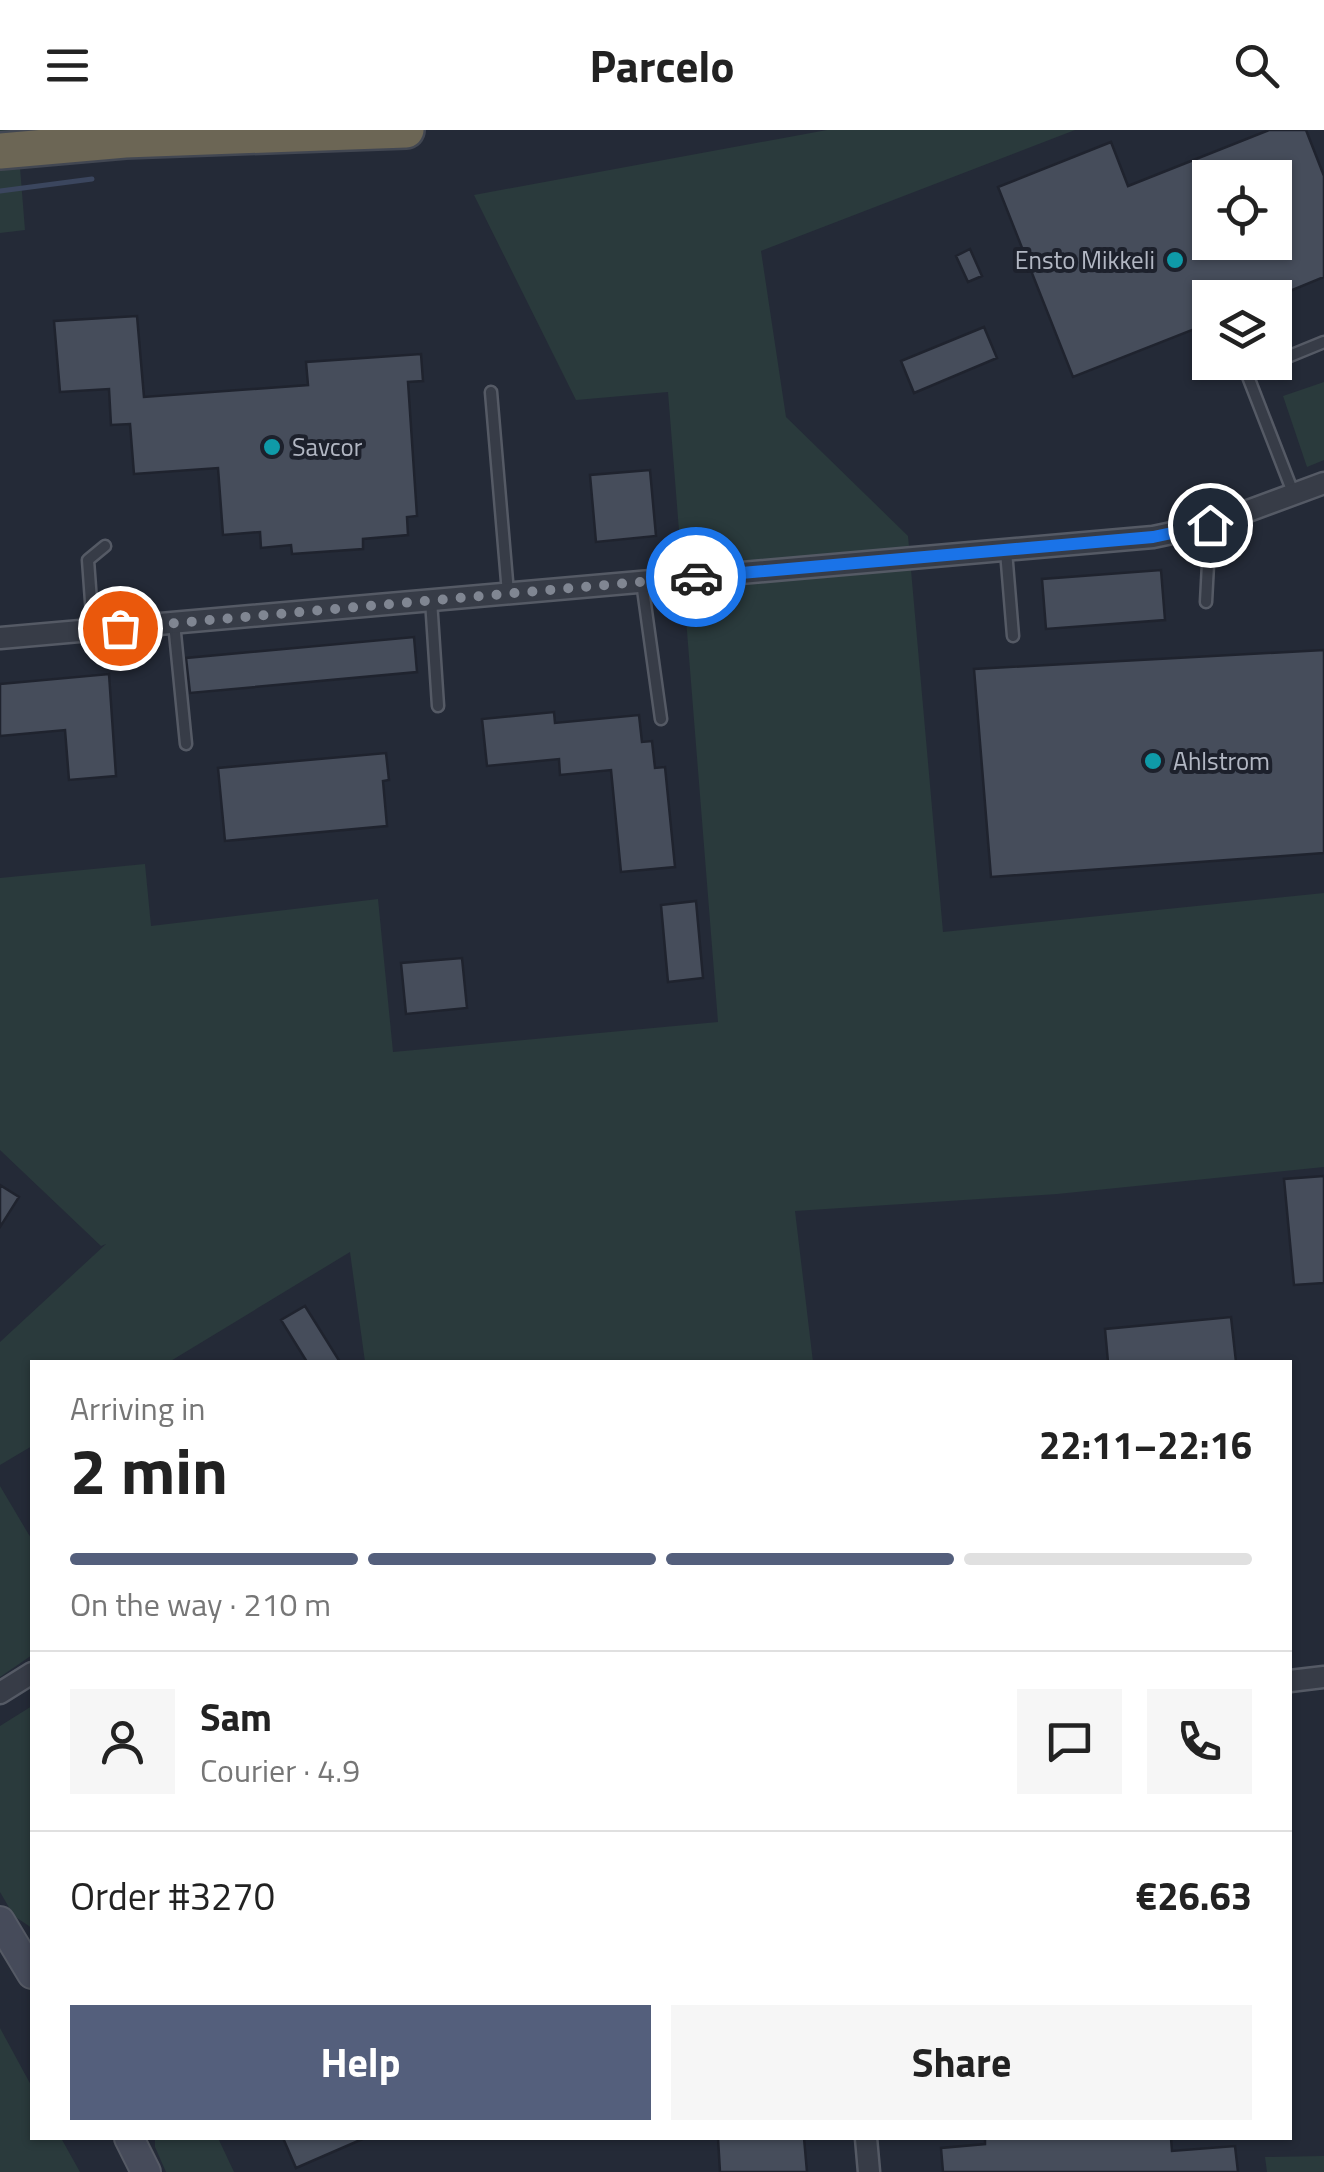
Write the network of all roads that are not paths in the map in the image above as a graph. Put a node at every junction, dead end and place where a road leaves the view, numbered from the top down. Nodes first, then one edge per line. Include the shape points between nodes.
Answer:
1 (406, 130) edge
2 (0, 151) edge
3 (1324, 342) edge
4 (1292, 355) edge
5 (1249, 380) edge
6 (491, 392) dead end
7 (1324, 483) edge
8 (1294, 494) junction
9 (1210, 525) junction
10 (105, 546) dead end
11 (1006, 550) junction
12 (692, 552) dead end
13 (695, 578) junction
14 (642, 582) junction
15 (508, 594) junction
16 (430, 599) junction
17 (1206, 602) dead end
18 (174, 622) junction
19 (93, 630) junction
20 (1012, 636) dead end
21 (0, 638) edge
22 (438, 706) dead end
23 (661, 719) dead end
24 (186, 744) dead end
25 (30, 1674) edge
26 (1324, 1678) edge
27 (1292, 1680) edge
28 (0, 1692) edge
29 (0, 1922) edge
30 (30, 1971) edge
31 (130, 2140) edge
32 (866, 2140) edge
33 (146, 2172) edge
34 (869, 2172) edge

1 - 2 highway
3 - 4 lane
5 - 8 lane
6 - 15 lane
7 - 8 street
8 - 9 street
9 - 11 street
9 - 17 lane
10 - 19 lane via 88,560
11 - 13 street
11 - 20 lane
12 - 13 lane
13 - 14 street
14 - 15 street
14 - 23 lane
15 - 16 street
16 - 18 street
16 - 22 lane
18 - 19 street
18 - 24 lane
19 - 21 street
25 - 28 street
26 - 27 street
29 - 30 street
31 - 33 street
32 - 34 street

